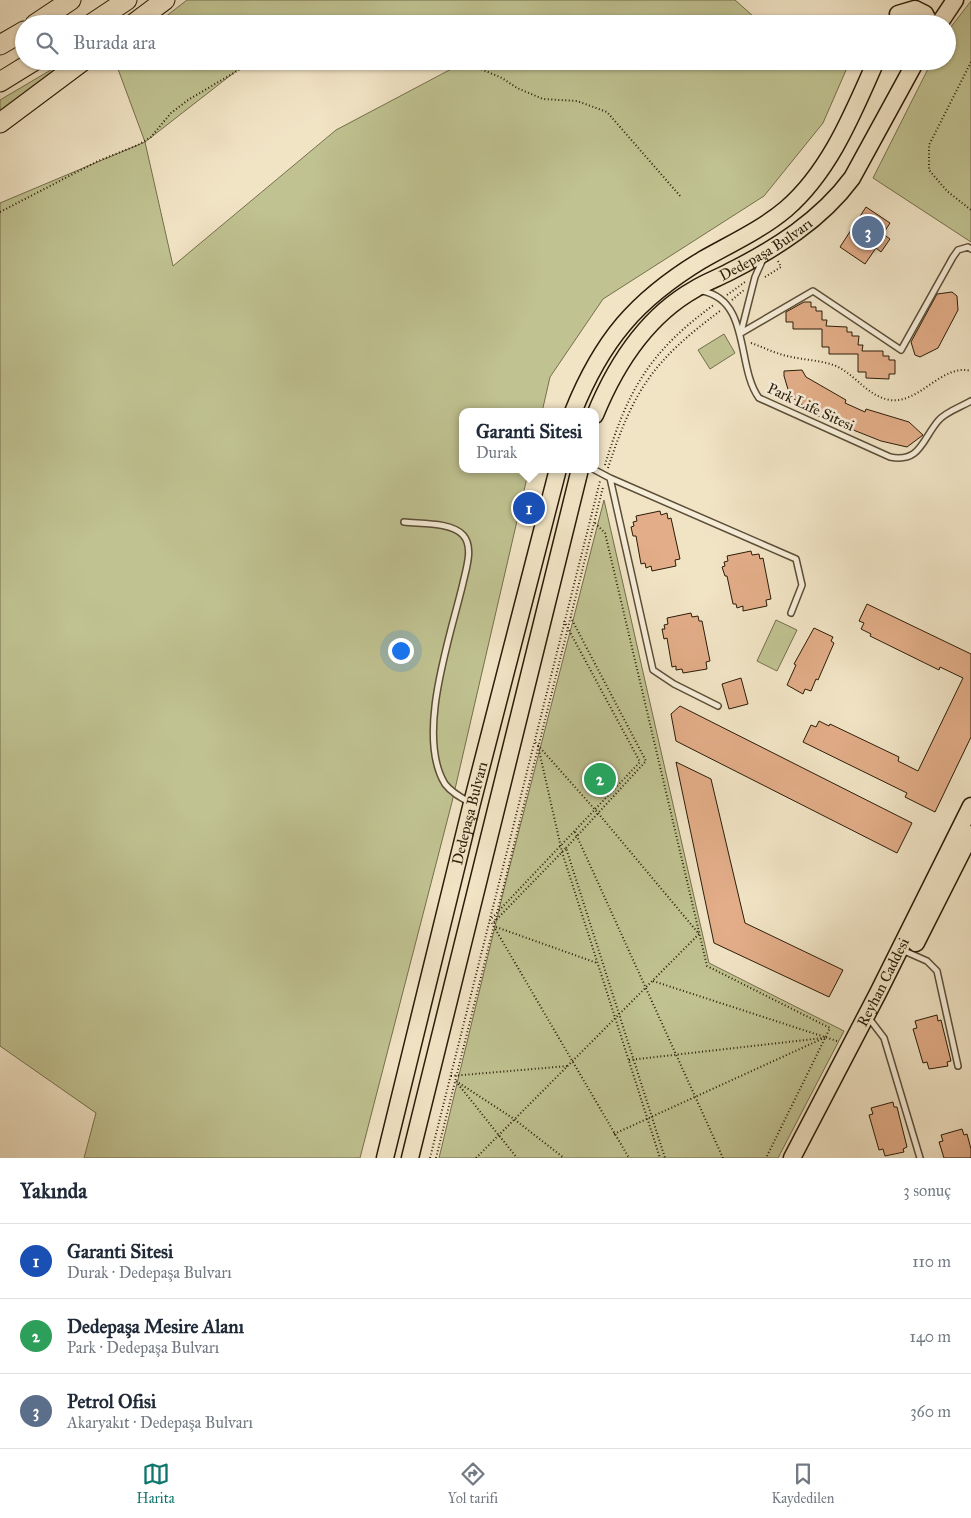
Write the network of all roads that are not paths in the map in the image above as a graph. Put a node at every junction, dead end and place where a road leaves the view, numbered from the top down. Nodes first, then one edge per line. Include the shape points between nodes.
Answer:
1 (71, 0) edge
2 (126, 0) edge
3 (165, 0) edge
4 (955, 0) edge
5 (899, 13) edge
6 (48, 15) edge
7 (104, 15) edge
8 (145, 15) edge
9 (926, 15) edge
10 (945, 15) edge
11 (15, 36) edge
12 (0, 45) edge
13 (19, 70) edge
14 (71, 70) edge
15 (872, 70) edge
16 (911, 70) edge
17 (0, 82) edge
18 (0, 123) edge
19 (971, 249) edge
20 (772, 257) junction
21 (694, 289) junction
22 (741, 333) junction
23 (971, 401) edge
24 (575, 408) edge
25 (598, 408) edge
26 (599, 472) edge
27 (557, 473) edge
28 (579, 473) edge
29 (606, 475) junction
30 (404, 522) dead end
31 (791, 612) dead end
32 (718, 706) dead end
33 (472, 803) junction
34 (971, 806) edge
35 (971, 834) edge
36 (905, 951) junction
37 (870, 1020) junction
38 (958, 1066) dead end
39 (385, 1158) edge
40 (410, 1158) edge
41 (792, 1158) edge
42 (805, 1158) edge
43 (920, 1158) edge

1 - 6 highway
2 - 7 highway
3 - 8 highway
4 - 10 main road
5 - 9 main road via 915,9
11 - 12 highway
13 - 17 highway
14 - 18 highway
15 - 24 main road, Dedepaşa Bulvarı via 836,146 803,192 760,227 676,277 628,316 593,366
16 - 20 main road, Dedepaşa Bulvarı via 852,178 839,195
19 - 22 lane via 958,250 953,257 901,350 813,291
20 - 21 main road, Dedepaşa Bulvarı
20 - 22 lane via 755,277
21 - 22 lane via 720,300
21 - 25 main road, Dedepaşa Bulvarı via 658,317 632,346
22 - 23 lane, Park Life Sitesi via 750,382 759,398 890,456 902,459 912,456 939,420
26 - 29 lane
27 - 33 main road, Dedepaşa Bulvarı
28 - 40 main road, Dedepaşa Bulvarı
29 - 31 lane via 796,559 802,585
29 - 32 lane via 653,670
30 - 33 lane via 454,529 468,545 466,568 438,688 434,752 446,785 456,795
33 - 39 main road, Dedepaşa Bulvarı
34 - 36 main road, Reyhan Caddesi
35 - 36 main road, Reyhan Caddesi
36 - 37 main road, Reyhan Caddesi
36 - 38 lane via 931,964 939,975
37 - 41 main road, Reyhan Caddesi via 851,1046
37 - 42 main road, Reyhan Caddesi
37 - 43 lane via 884,1038

